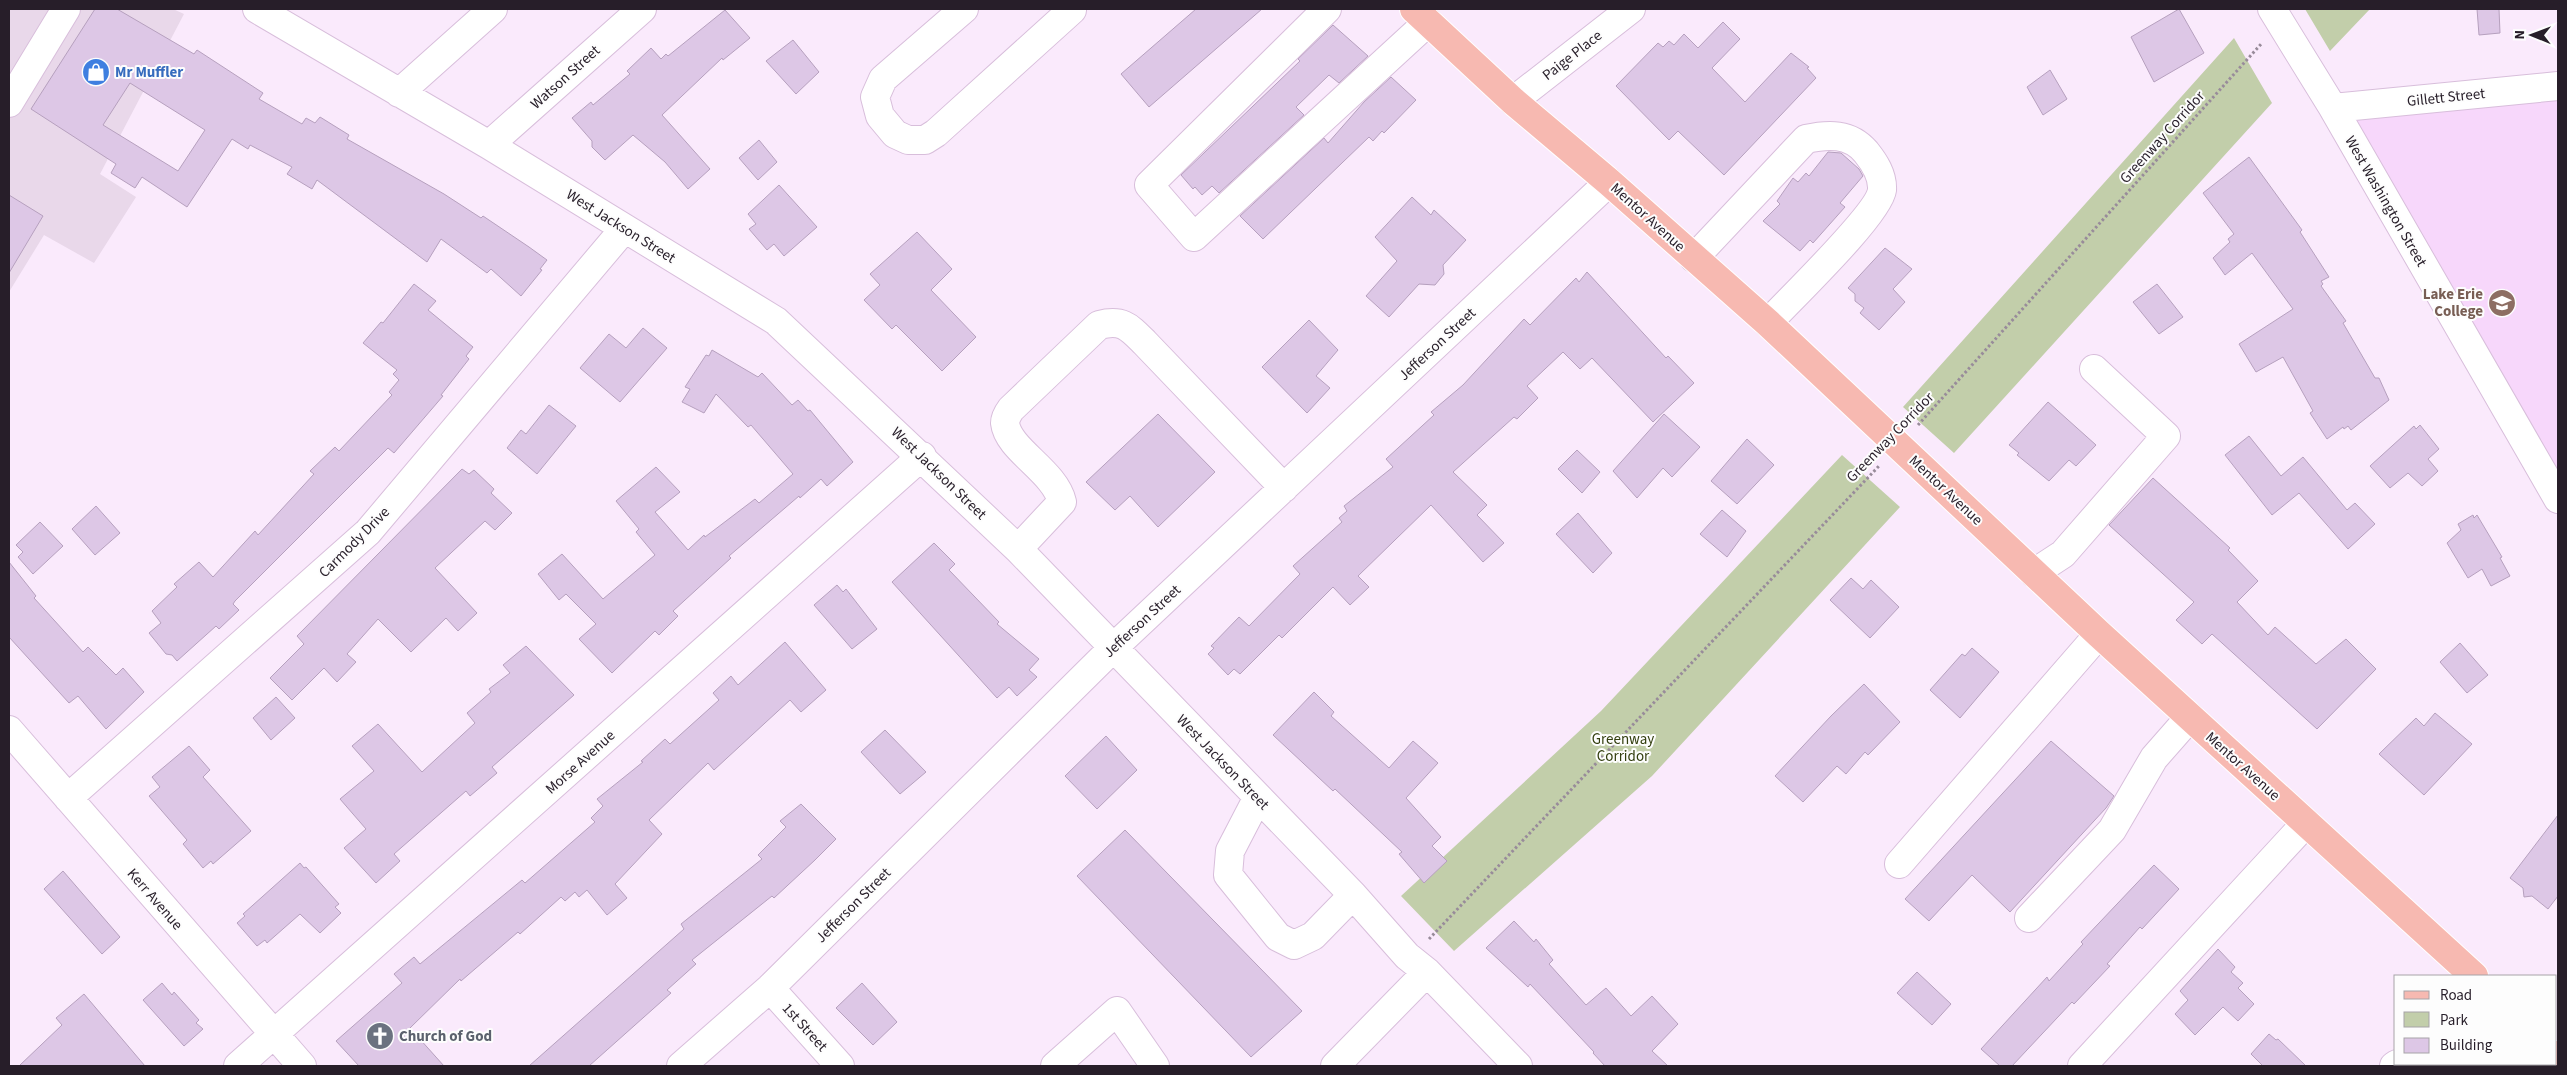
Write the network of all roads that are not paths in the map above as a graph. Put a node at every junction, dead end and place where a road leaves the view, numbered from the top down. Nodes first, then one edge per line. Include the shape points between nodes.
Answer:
1 (66, 9) edge
2 (257, 9) edge
3 (492, 9) edge
4 (642, 9) edge
5 (964, 9) edge
6 (1071, 9) edge
7 (1327, 9) edge
8 (1631, 9) edge
9 (1421, 15) edge
10 (2276, 16) edge
11 (2558, 86) edge
12 (399, 93) junction
13 (1513, 101) junction
14 (9, 103) edge
15 (2333, 108) junction
16 (488, 145) junction
17 (1609, 182) junction
18 (624, 229) junction
19 (1694, 258) junction
20 (1768, 323) junction
21 (2094, 369) dead end
22 (922, 456) junction
23 (1284, 488) junction
24 (2558, 499) edge
25 (1018, 549) junction
26 (2034, 572) junction
27 (2099, 634) junction
28 (1113, 648) junction
29 (2190, 717) junction
30 (9, 730) edge
31 (1258, 797) junction
32 (68, 798) junction
33 (2306, 823) junction
34 (1899, 864) dead end
35 (1353, 895) junction
36 (2029, 918) dead end
37 (1417, 964) junction
38 (2473, 975) edge
39 (770, 988) junction
40 (273, 1036) junction
41 (238, 1066) edge
42 (302, 1066) edge
43 (681, 1066) edge
44 (840, 1066) edge
45 (1055, 1066) edge
46 (1155, 1066) edge
47 (1335, 1066) edge
48 (1518, 1066) edge
49 (2082, 1066) edge

1 - 14 street
2 - 12 street, West Jackson Street
3 - 12 street
4 - 16 street, Watson Street
5 - 6 street via 883,78 876,97 880,116 895,134 908,140 925,140 936,134
7 - 9 street via 1149,185 1194,237
8 - 13 street, Paige Place
9 - 13 main road, Mentor Avenue
10 - 15 street, West Washington Street
11 - 15 street, Gillett Street
12 - 16 street, West Jackson Street
13 - 17 main road, Mentor Avenue
15 - 24 street, West Washington Street
16 - 18 street, West Jackson Street
17 - 19 main road, Mentor Avenue
17 - 23 street, Jefferson Street
18 - 22 street, West Jackson Street via 776,321
18 - 32 street, Carmody Drive via 368,532
19 - 20 main road, Mentor Avenue
19 - 20 street via 1806,139 1826,134 1840,135 1861,146 1877,165 1882,190 1867,219
20 - 26 main road, Mentor Avenue
21 - 26 street via 2166,436 2063,554
22 - 25 street, West Jackson Street
22 - 40 street, Morse Avenue
23 - 25 street via 1128,326 1112,322 1099,326 1011,409 1005,421 1008,434 1059,489 1062,502
23 - 28 street, Jefferson Street
25 - 28 street, West Jackson Street
26 - 27 main road, Mentor Avenue
27 - 29 main road, Mentor Avenue
27 - 34 street
28 - 31 street, West Jackson Street
28 - 39 street, Jefferson Street
29 - 33 main road, Mentor Avenue
29 - 36 street via 2154,758 2112,830
30 - 32 street, Kerr Avenue
31 - 35 street, West Jackson Street
31 - 35 street via 1230,850 1228,875 1278,937 1294,945 1313,936
32 - 40 street, Kerr Avenue
33 - 38 main road, Mentor Avenue
33 - 49 street
35 - 37 street, West Jackson Street
37 - 47 street
37 - 48 street, West Jackson Street
39 - 43 street, Jefferson Street
39 - 44 street, 1st Street
40 - 41 street, Morse Avenue
40 - 42 street, Kerr Avenue
45 - 46 street via 1117,1011

